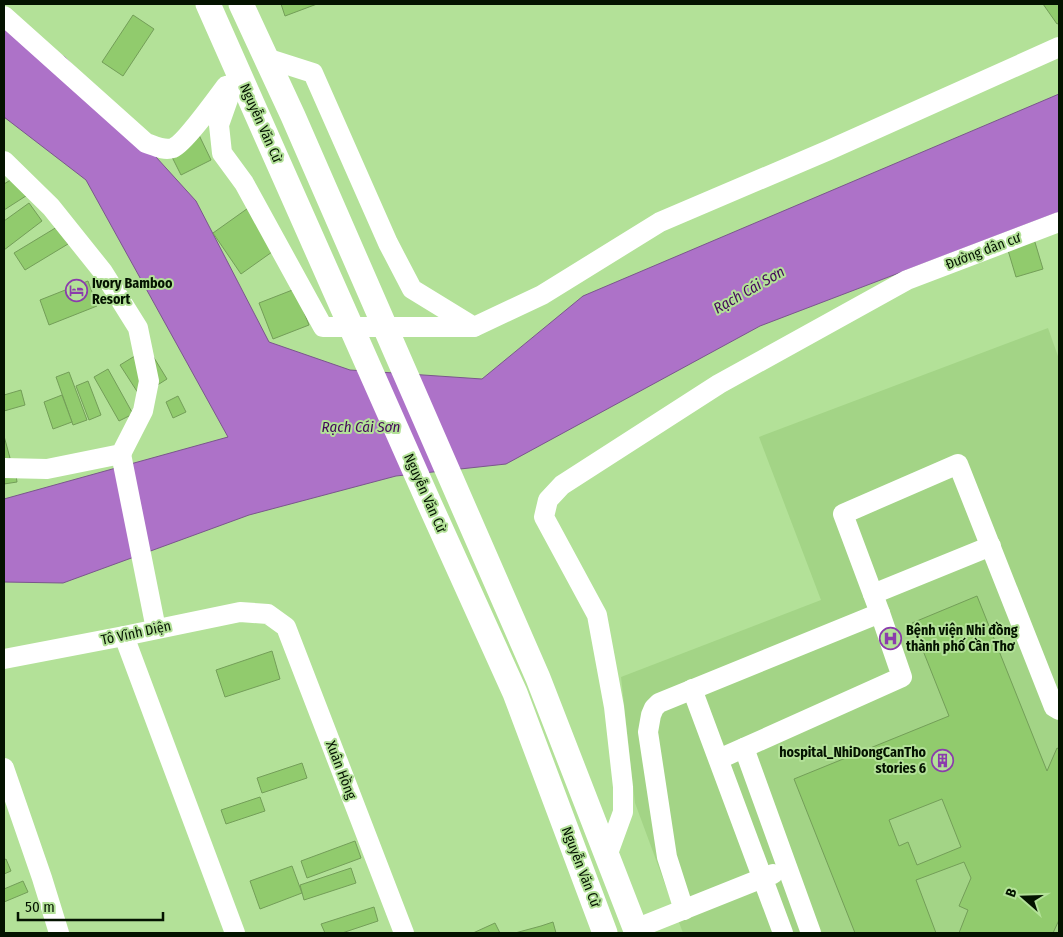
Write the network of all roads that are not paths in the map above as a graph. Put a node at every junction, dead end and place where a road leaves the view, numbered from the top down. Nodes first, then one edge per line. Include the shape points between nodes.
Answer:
1 (208, 4) edge
2 (241, 4) edge
3 (4, 16) edge
4 (1059, 47) edge
5 (266, 58) junction
6 (238, 71) junction
7 (4, 161) edge
8 (1059, 222) edge
9 (474, 327) junction
10 (121, 454) junction
11 (4, 468) edge
12 (991, 546) junction
13 (873, 594) junction
14 (880, 613) junction
15 (268, 614) joint
16 (156, 629) junction
17 (124, 636) junction
18 (4, 658) edge
19 (692, 689) junction
20 (1059, 710) edge
21 (744, 748) junction
22 (719, 759) junction
23 (4, 768) edge
24 (607, 856) junction
25 (788, 867) junction
26 (762, 878) junction
27 (684, 910) junction
28 (636, 931) edge
29 (59, 933) edge
30 (235, 933) edge
31 (404, 933) edge
32 (605, 933) edge
33 (783, 933) edge
34 (811, 933) edge

1 - 6 main road, Nguyễn Văn Cừ
2 - 5 main road, Nguyễn Văn Cừ
3 - 6 street via 146,143 161,149 174,148 190,132
4 - 9 street via 660,222 542,295
5 - 9 street via 313,73 388,243 412,289
5 - 24 main road, Nguyễn Văn Cừ via 538,678
6 - 9 street via 218,125 222,153 244,183 323,327
6 - 32 main road, Nguyễn Văn Cừ via 515,693
7 - 10 street via 51,207 103,272 138,328 149,381 143,411
8 - 24 street, Đường dân cư via 907,280 719,384 562,485 548,500 544,517 597,615 614,707 623,812
10 - 11 street via 47,469
10 - 16 street
12 - 13 street
12 - 13 street via 958,464 843,514
12 - 20 street via 1054,707
13 - 14 street
14 - 19 street
14 - 21 street via 902,677
15 - 16 street, Tô Vĩnh Diện via 240,612
15 - 31 street, Xuân Hồng via 286,627
16 - 17 street, Tô Vĩnh Diện
17 - 18 street, Tô Vĩnh Diện
17 - 30 street
19 - 22 street
19 - 27 street via 659,703 651,715 648,732 667,857
21 - 22 street
21 - 25 street
22 - 26 street
23 - 29 street
24 - 28 main road, Nguyễn Văn Cừ
25 - 26 street
25 - 34 street
26 - 27 street
26 - 33 street
27 - 28 street

